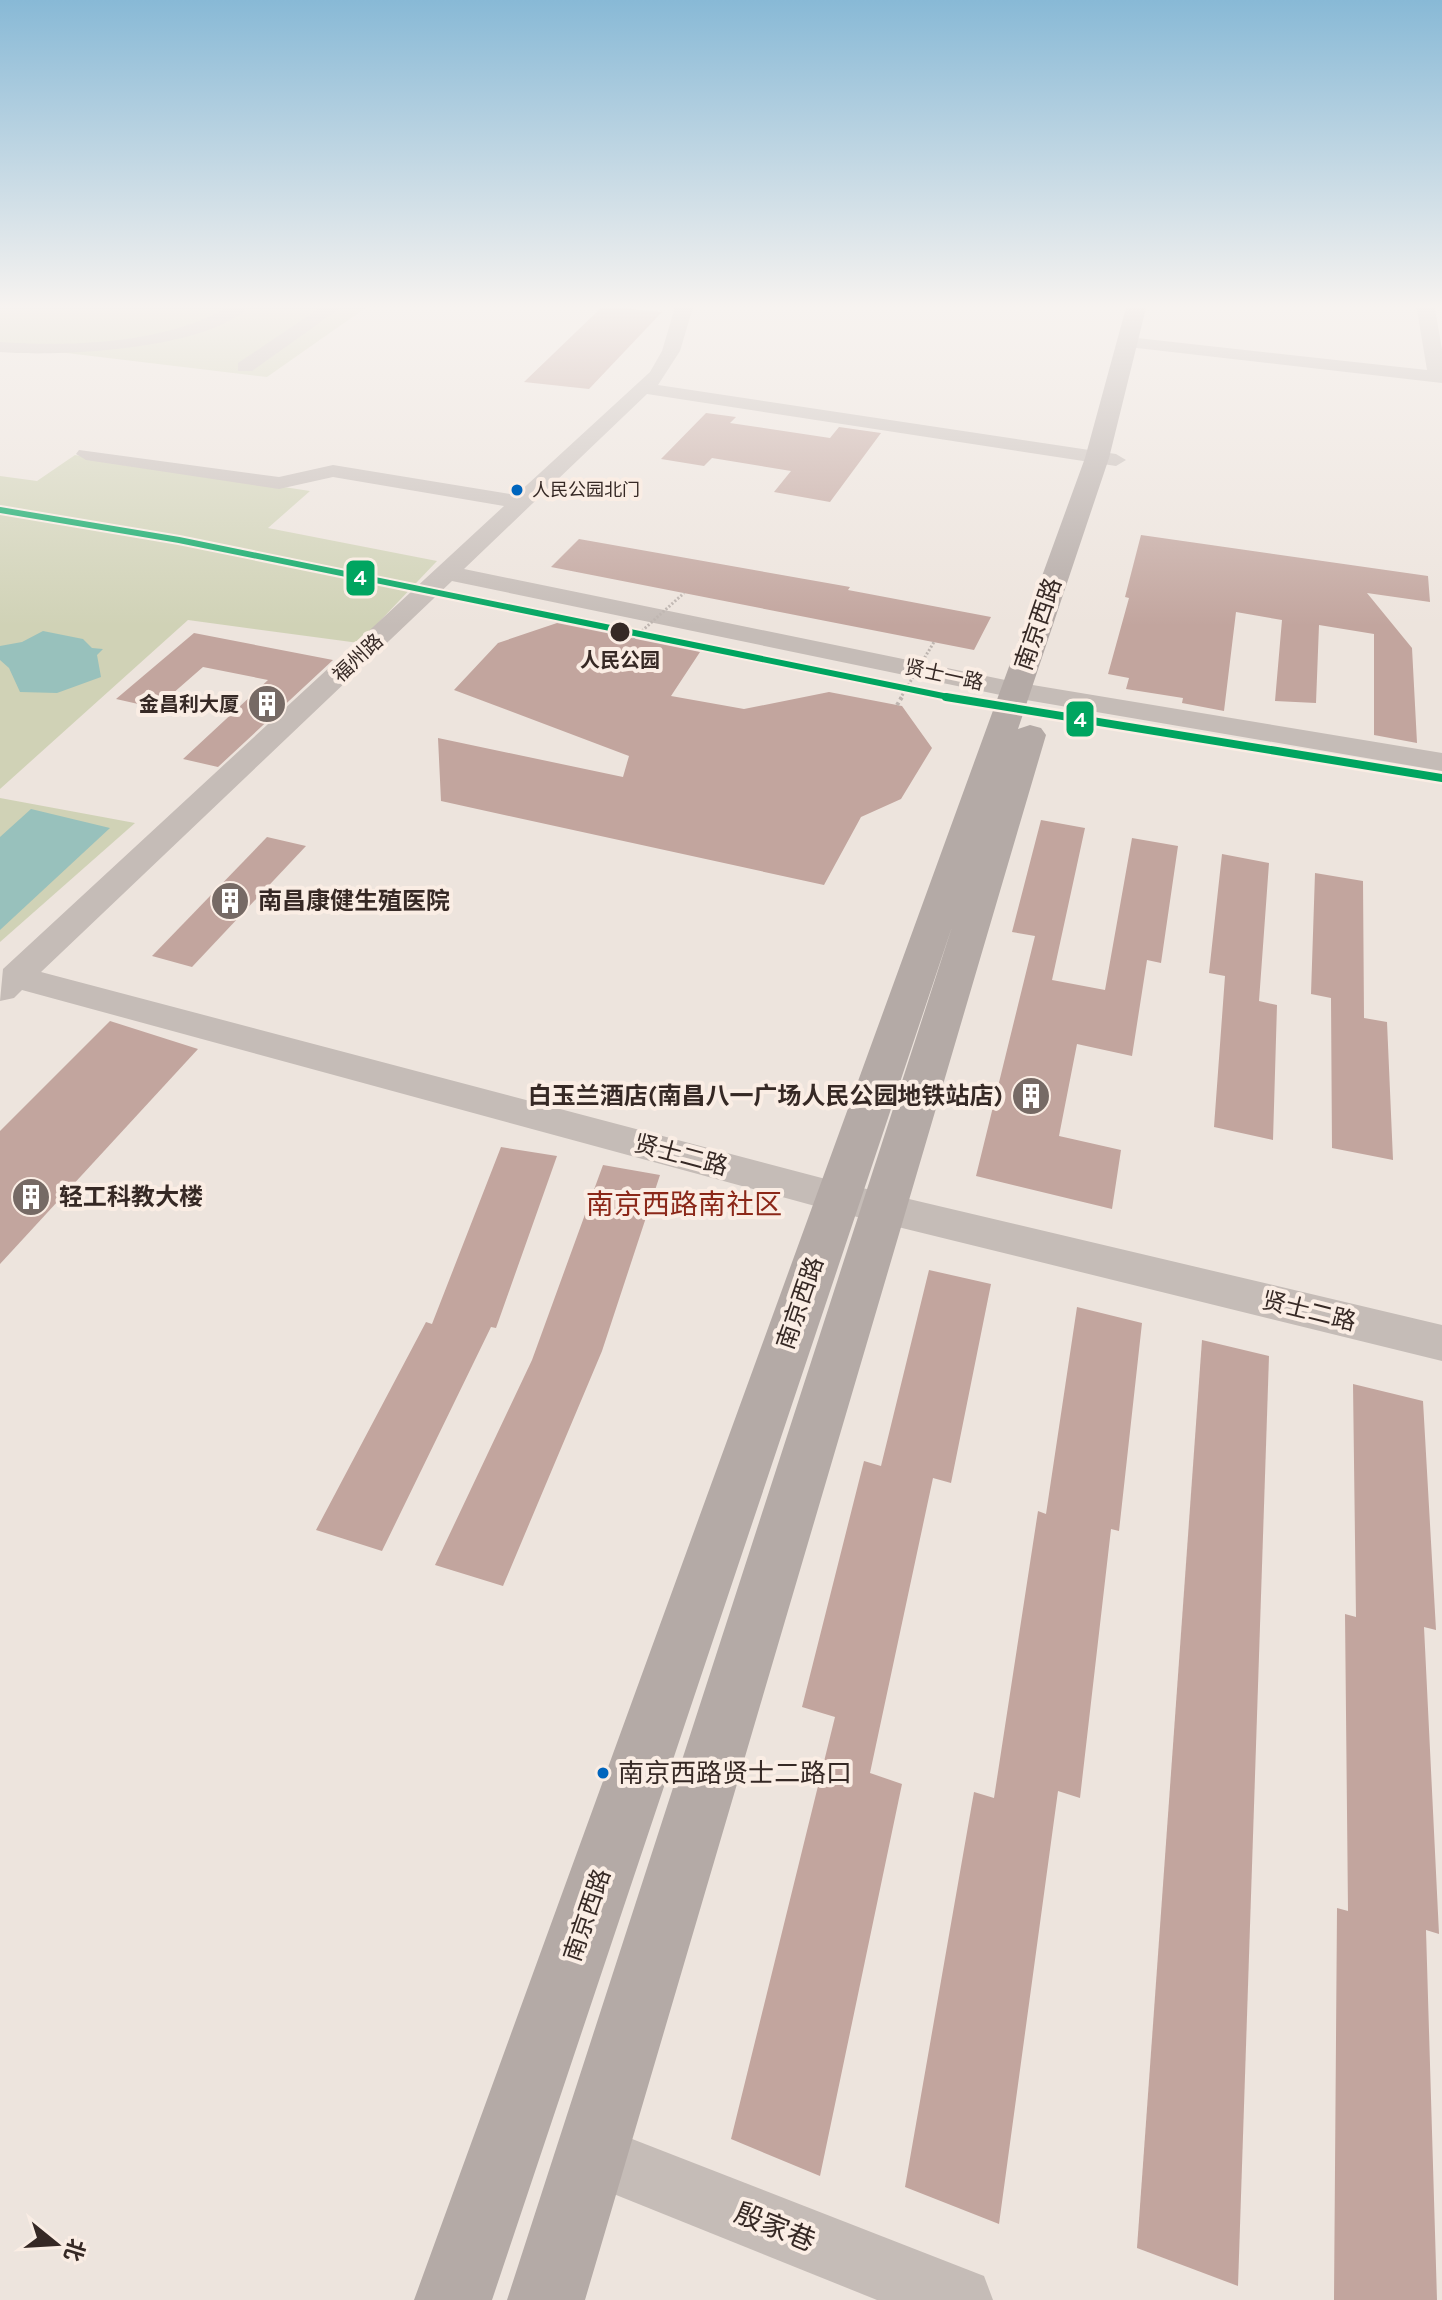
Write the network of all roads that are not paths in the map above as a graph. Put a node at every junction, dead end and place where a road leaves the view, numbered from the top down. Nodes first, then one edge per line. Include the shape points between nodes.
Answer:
1 (618, 411) edge
2 (795, 411) edge
3 (1119, 411) edge
4 (86, 454) dead end
5 (1106, 459) junction
6 (522, 503) junction
7 (449, 573) junction
8 (1029, 692) junction
9 (1442, 762) edge
10 (8, 985) edge
11 (860, 1202) junction
12 (1442, 1343) edge
13 (591, 2154) junction
14 (453, 2300) edge
15 (546, 2300) edge
16 (960, 2300) edge

1 - 6 street, 福州路
2 - 5 street
3 - 5 main road, 南京西路
4 - 6 street via 279,483 333,471
5 - 8 main road, 南京西路
6 - 7 street, 福州路
7 - 8 street, 贤士一路
7 - 10 street, 福州路
8 - 9 street, 贤士一路
8 - 11 main road, 南京西路
10 - 11 street, 贤士二路
11 - 12 street, 贤士二路
11 - 13 main road, 南京西路
11 - 14 main road, 南京西路
13 - 15 main road, 南京西路
13 - 16 street, 殷家巷

